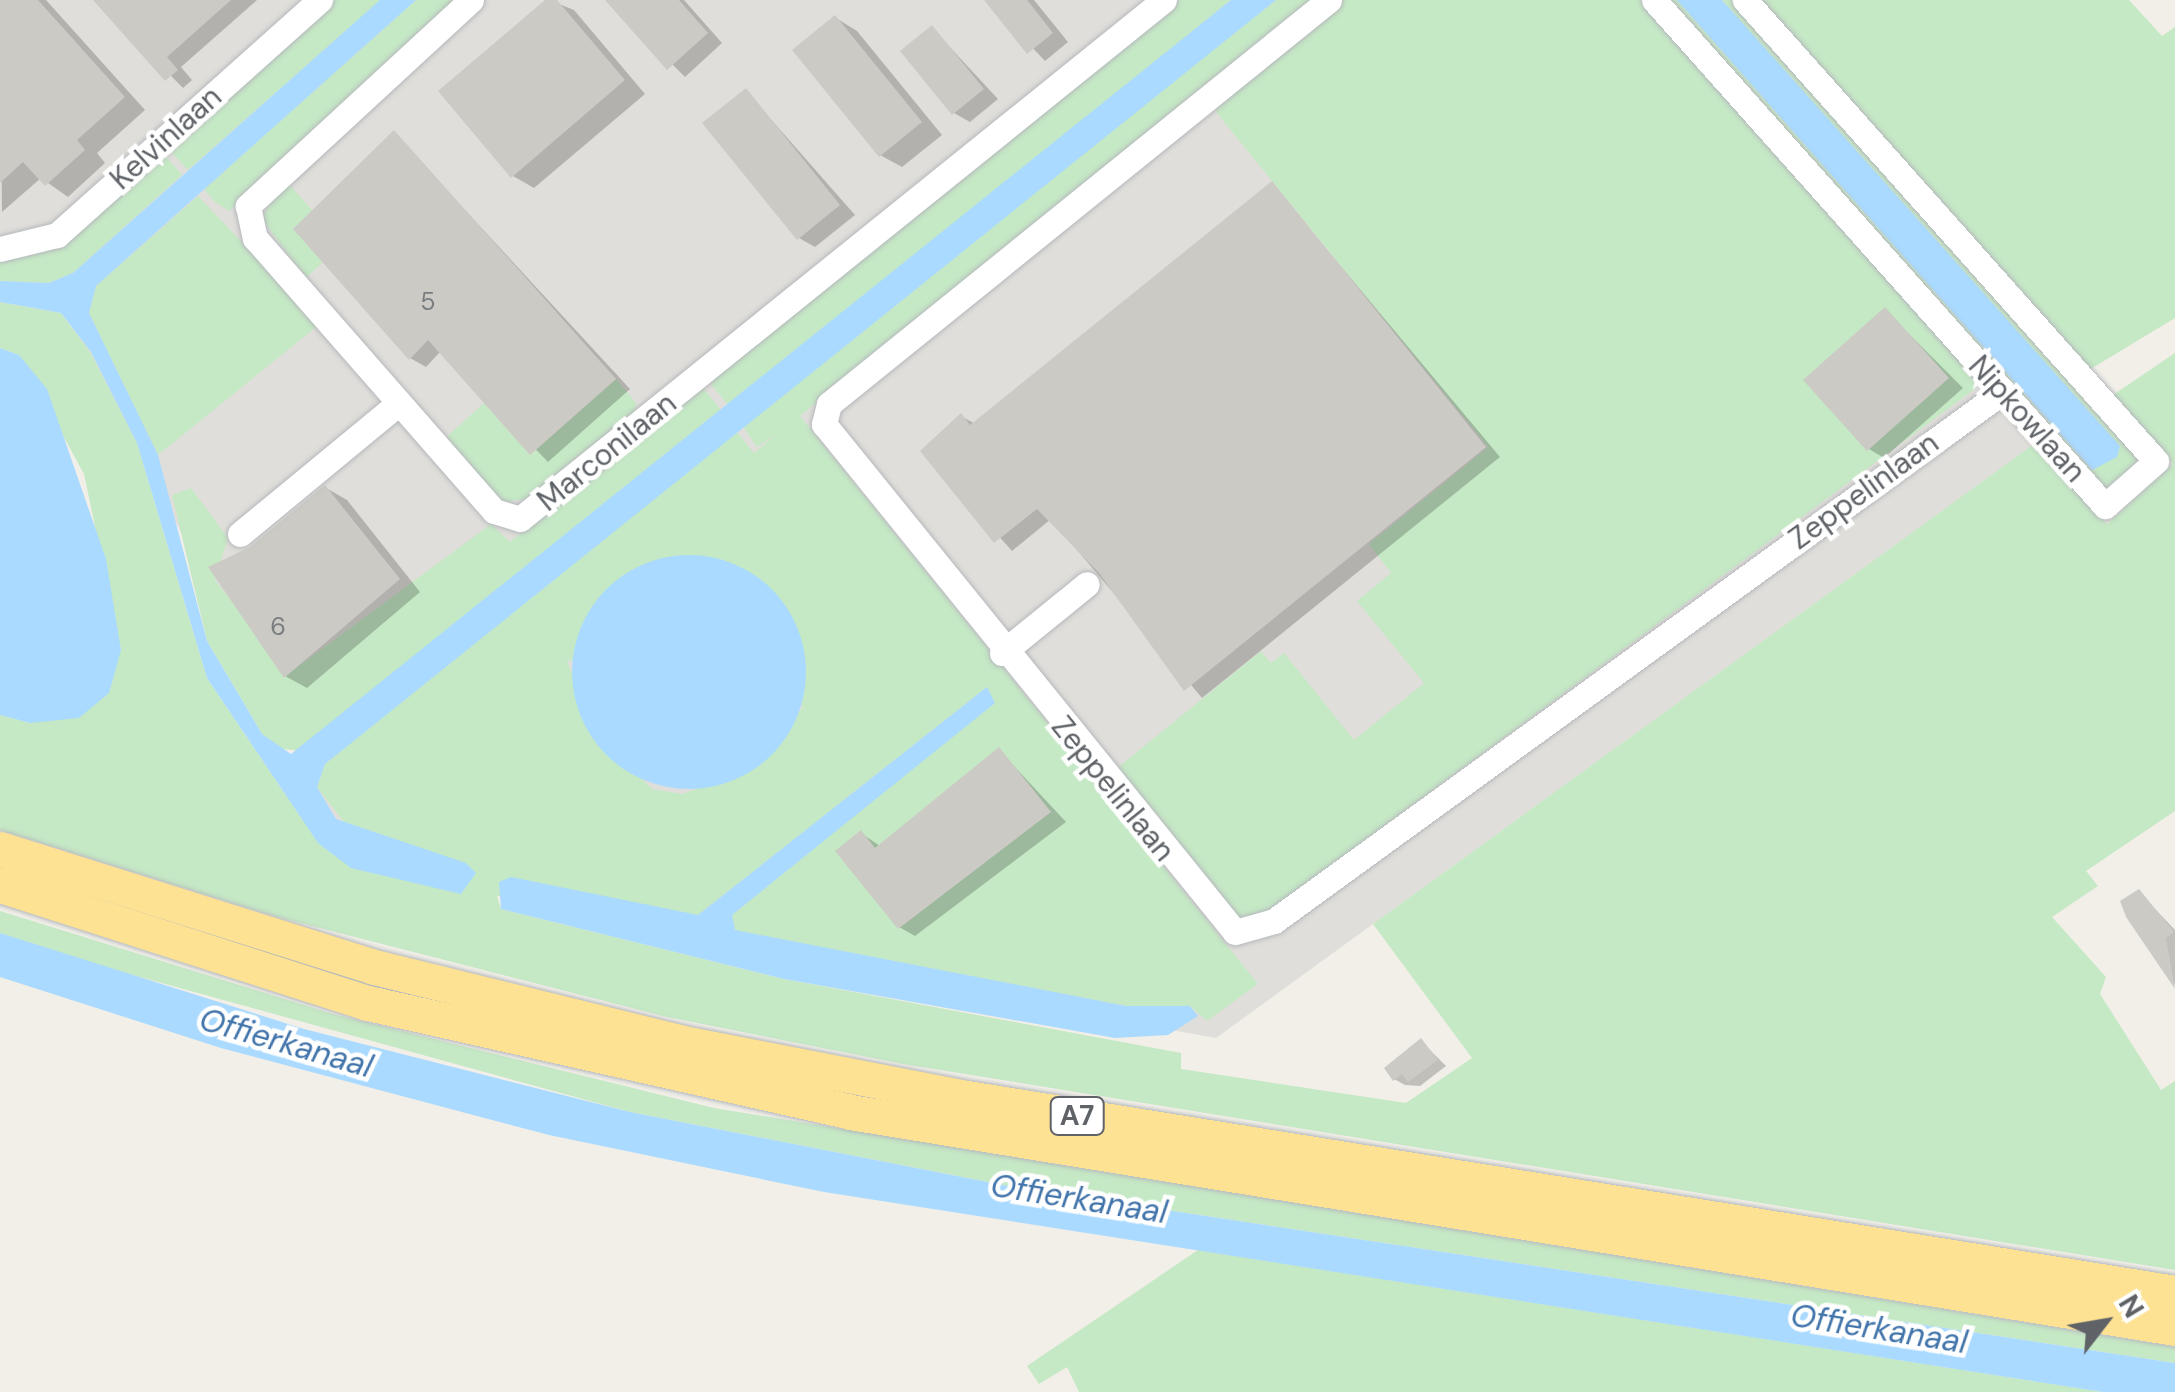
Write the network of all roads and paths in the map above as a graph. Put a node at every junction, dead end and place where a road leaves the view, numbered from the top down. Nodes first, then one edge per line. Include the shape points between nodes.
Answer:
1 (320, 0) edge
2 (471, 0) edge
3 (1164, 0) edge
4 (1329, 0) edge
5 (1654, 0) edge
6 (1745, 0) edge
7 (0, 249) edge
8 (2002, 392) junction
9 (399, 403) junction
10 (240, 534) dead end
11 (1087, 584) dead end
12 (1002, 653) junction
13 (0, 848) edge
14 (0, 885) edge
15 (2175, 1292) edge
16 (2175, 1328) edge

1 - 7 street, Kelvinlaan via 57,235
2 - 9 street, Marconilaan via 248,206 255,238
3 - 9 street, Marconilaan via 534,512 494,512
4 - 12 street, Zeppelinlaan via 829,404 824,424 843,456
5 - 8 street, Nipkowlaan
6 - 8 street, Nipkowlaan via 2156,460 2105,506
8 - 12 street, Zeppelinlaan via 1254,929 1221,923
9 - 10 street
11 - 12 street
13 - 15 highway, A7 via 374,967 683,1044 966,1098
14 - 16 highway, A7 via 368,1003 831,1108

